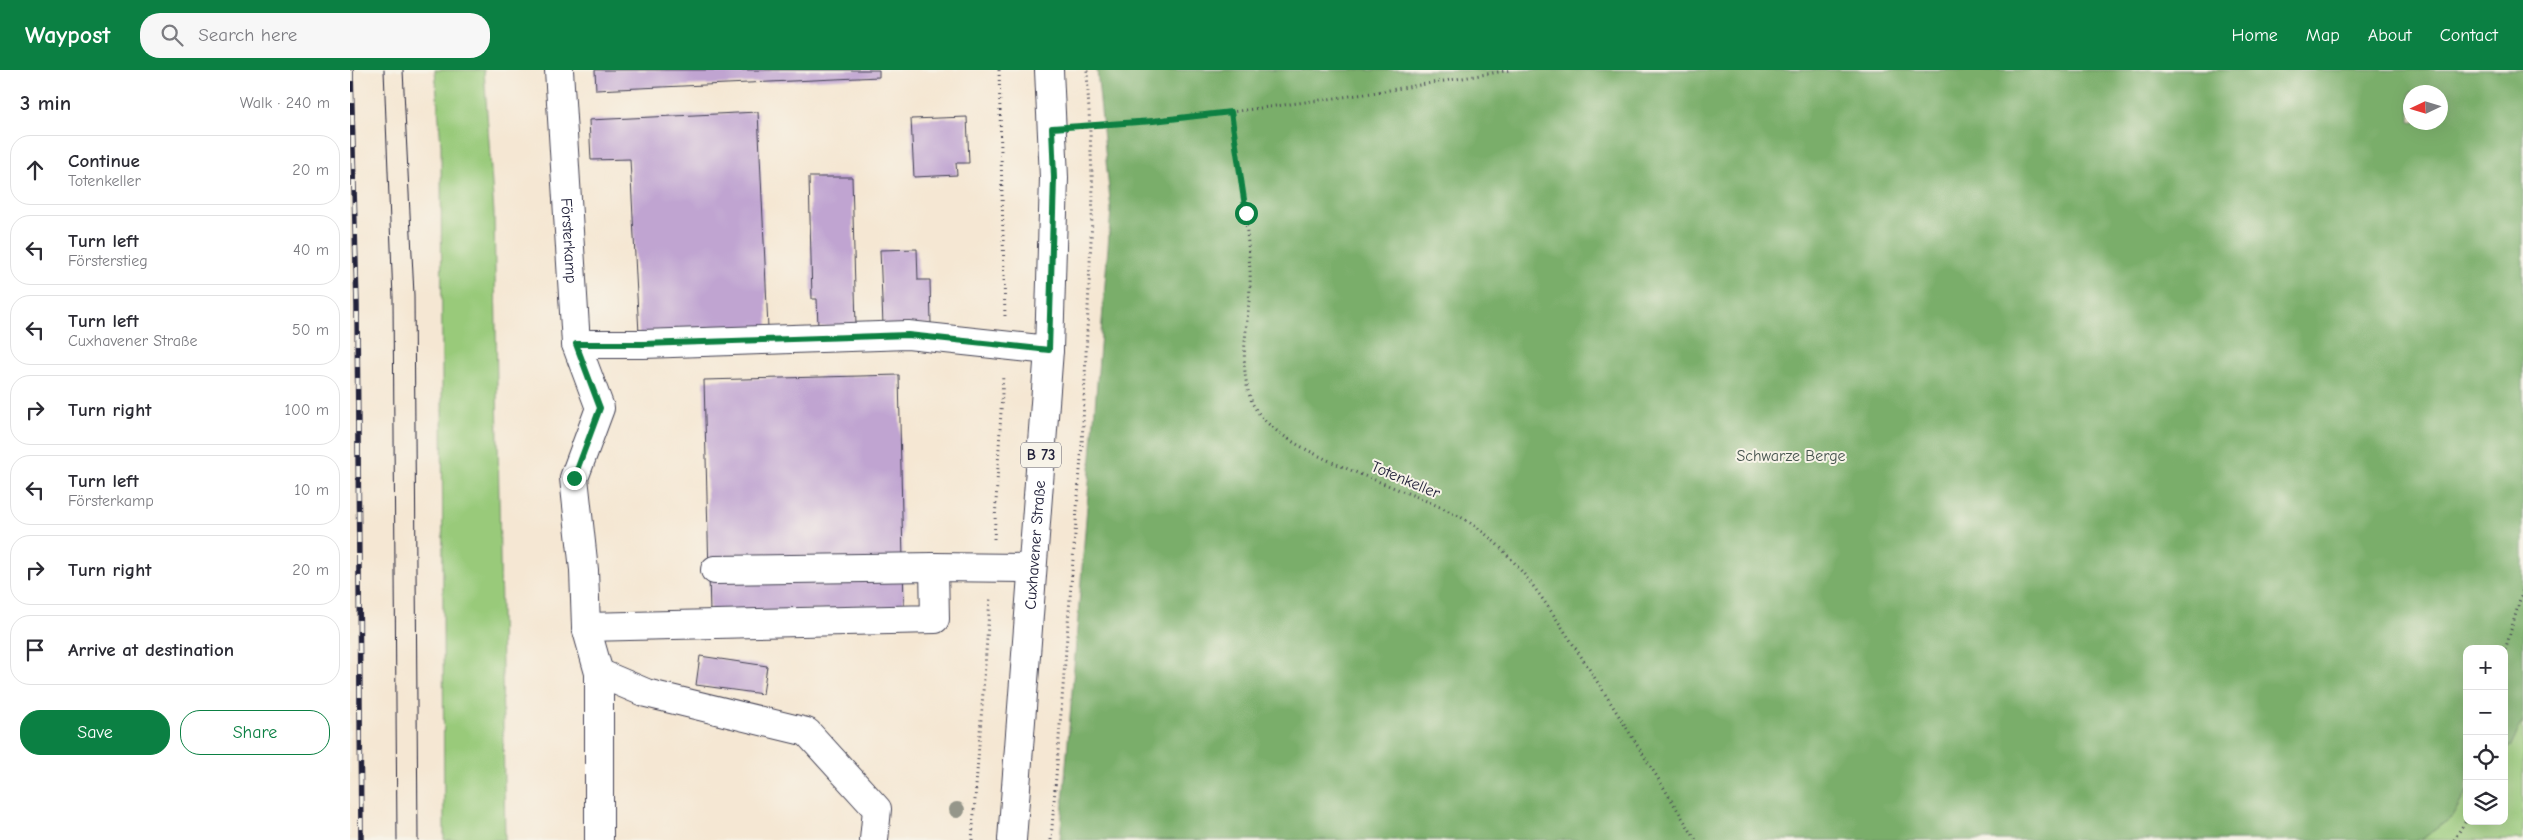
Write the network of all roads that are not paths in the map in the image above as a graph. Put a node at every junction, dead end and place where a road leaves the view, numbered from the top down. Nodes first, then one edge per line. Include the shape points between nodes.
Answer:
1 (559, 70) edge
2 (1049, 70) edge
3 (576, 344) junction
4 (1049, 350) junction
5 (934, 567) junction
6 (1032, 568) junction
7 (715, 570) dead end
8 (586, 627) junction
9 (599, 673) junction
10 (599, 840) edge
11 (874, 840) edge
12 (1012, 840) edge

1 - 3 main road, Försterkamp
2 - 4 main road, Cuxhavener Straße / B 73 via 1054,178
3 - 4 main road via 908,335
3 - 8 main road, Försterkamp via 600,408 574,478 584,570
4 - 6 main road, Cuxhavener Straße / B 73
5 - 6 main road
5 - 7 main road
5 - 8 main road via 934,619
6 - 12 main road, Cuxhavener Straße / B 73
8 - 9 main road
9 - 10 main road
9 - 11 main road via 646,693 807,732 877,809

